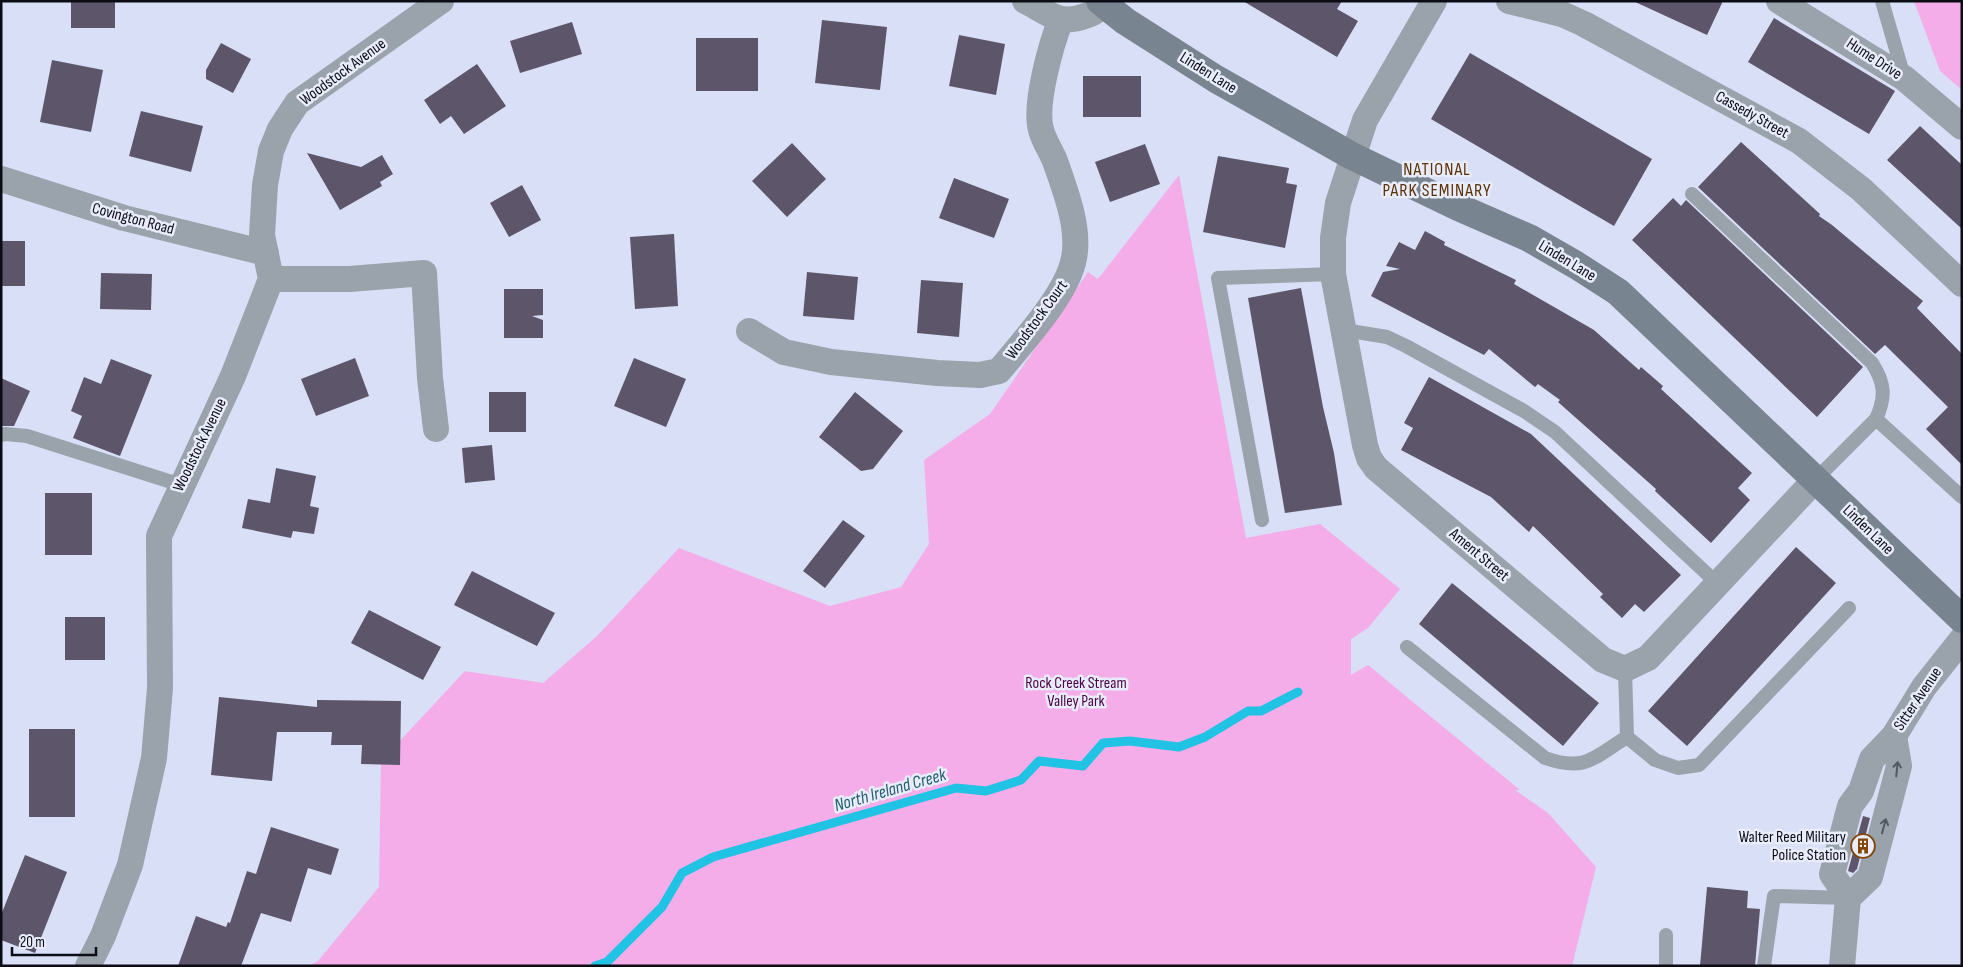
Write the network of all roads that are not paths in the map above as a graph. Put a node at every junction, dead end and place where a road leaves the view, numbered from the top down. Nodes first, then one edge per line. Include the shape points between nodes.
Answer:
1 (441, 1) edge
2 (1025, 1) edge
3 (1434, 1) edge
4 (1509, 1) edge
5 (1779, 1) edge
6 (1882, 1) edge
7 (1103, 3) edge
8 (1564, 7) edge
9 (1061, 19) junction
10 (1904, 78) junction
11 (1962, 127) edge
12 (1352, 156) junction
13 (1, 178) edge
14 (1692, 194) dead end
15 (266, 253) junction
16 (1333, 274) junction
17 (271, 279) junction
18 (1962, 284) edge
19 (1344, 330) junction
20 (749, 331) dead end
21 (1876, 419) junction
22 (436, 428) dead end
23 (1, 435) edge
24 (1816, 480) junction
25 (182, 485) junction
26 (1962, 497) edge
27 (1262, 520) dead end
28 (1719, 585) junction
29 (1850, 608) dead end
30 (1962, 619) edge
31 (1962, 639) edge
32 (1407, 647) dead end
33 (1625, 669) junction
34 (1894, 736) junction
35 (1627, 737) junction
36 (1848, 898) junction
37 (1666, 935) dead end
38 (88, 966) edge
39 (1666, 966) edge
40 (1764, 966) edge
41 (1842, 966) edge

1 - 15 street, Woodstock Avenue via 297,104 280,129 271,151 262,235
2 - 9 street
3 - 12 street via 1365,120
4 - 8 street, Cassedy Street
5 - 10 street, Hume Drive
6 - 10 lane
7 - 9 street via 1084,17
7 - 12 street, Linden Lane via 1216,79
8 - 18 street, Cassedy Street via 1799,141 1861,189
9 - 20 street, Woodstock Court via 1052,42 1039,108 1041,130 1068,203 1075,240 1074,258 1058,293 999,371 980,375 937,373 831,362 784,352
10 - 11 street, Hume Drive
12 - 16 street, Ament Street via 1338,203 1333,238
12 - 24 street, Linden Lane via 1458,208 1529,238 1618,292
13 - 15 street, Covington Road via 124,218
14 - 21 lane via 1872,363 1884,390
15 - 17 street, Woodstock Avenue
16 - 19 street, Ament Street
16 - 27 lane via 1218,278
17 - 22 street via 350,279 424,273
17 - 25 street, Woodstock Avenue via 233,376
19 - 28 lane via 1386,337 1406,346 1524,411 1555,432
19 - 33 street, Ament Street via 1365,445 1376,468 1603,660
21 - 24 lane
21 - 26 lane
23 - 25 lane via 27,436
24 - 28 street
24 - 30 street, Linden Lane
25 - 38 street, Woodstock Avenue via 159,536 160,688 154,758 130,866
28 - 33 street via 1648,658
29 - 35 lane via 1698,765 1678,768 1655,760
31 - 34 street, Sitter Avenue via 1924,688
32 - 35 lane via 1545,758 1566,765 1586,763
33 - 35 lane
36 -> 34 street, Sitter Avenue via 1870,877 1899,766
34 - 36 street, Sitter Avenue via 1872,759 1861,792 1850,806 1832,874
36 - 40 lane via 1774,896
36 - 41 street
37 - 39 lane

